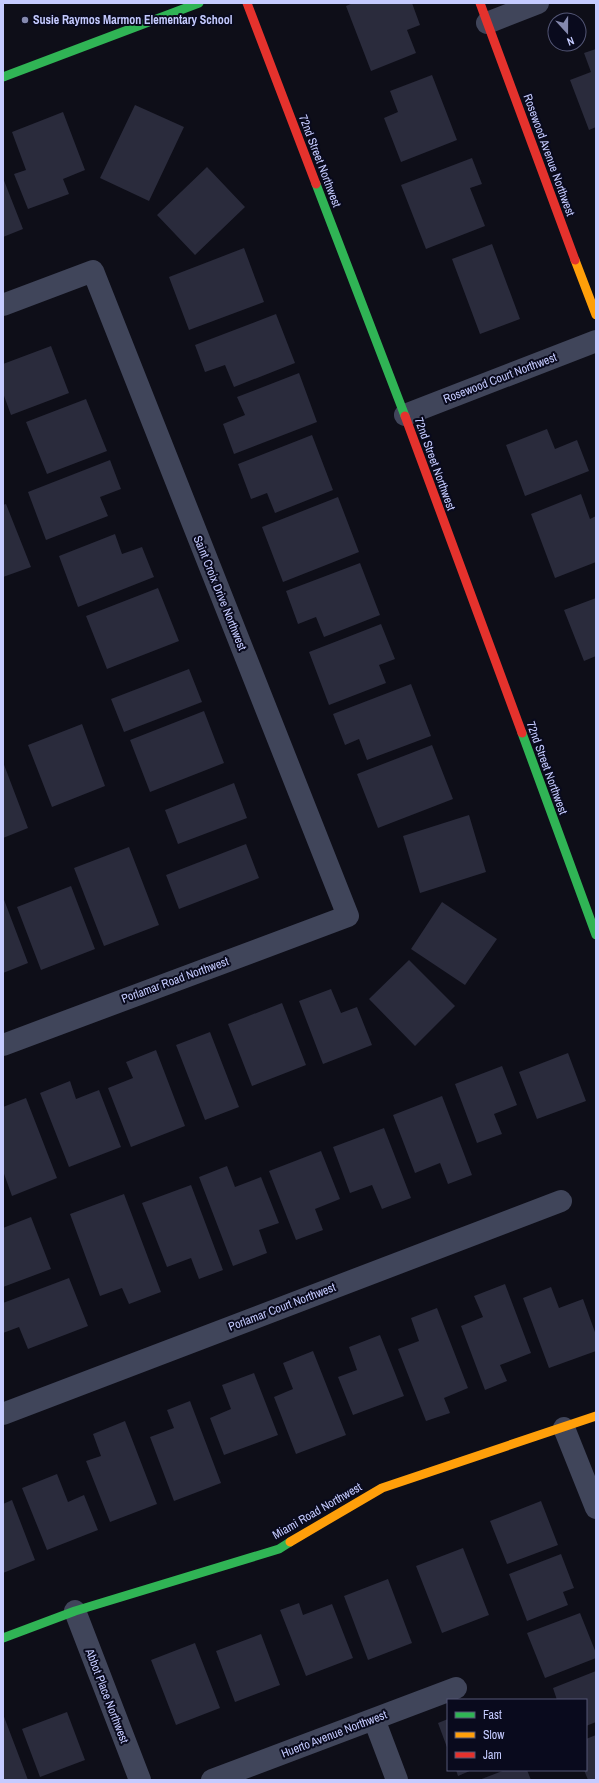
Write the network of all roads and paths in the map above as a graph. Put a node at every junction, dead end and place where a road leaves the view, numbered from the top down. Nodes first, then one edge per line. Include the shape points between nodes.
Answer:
1 (199, 3) edge
2 (247, 3) edge
3 (538, 3) edge
4 (483, 13) edge
5 (3, 77) edge
6 (3, 305) edge
7 (596, 315) edge
8 (596, 341) edge
9 (405, 415) junction
10 (348, 916) joint
11 (596, 935) edge
12 (3, 1044) edge
13 (561, 1201) dead end
14 (3, 1414) edge
15 (596, 1416) edge
16 (564, 1428) junction
17 (596, 1508) edge
18 (75, 1611) junction
19 (3, 1638) edge
20 (456, 1688) dead end
21 (374, 1719) junction
22 (140, 1780) edge
23 (212, 1780) edge
24 (397, 1780) edge

1 - 5 street
2 - 9 street, 72nd Street Northwest
3 - 4 street
4 - 7 street, Rosewood Avenue Northwest
6 - 10 street, Saint Croix Drive Northwest via 93,271
8 - 9 street, Rosewood Court Northwest
9 - 11 street, 72nd Street Northwest
10 - 12 street, Porlamar Road Northwest
13 - 14 street, Porlamar Court Northwest
15 - 16 street, Miami Road Northwest
16 - 17 street
16 - 18 street, Miami Road Northwest via 382,1488 279,1548
18 - 19 street, Miami Road Northwest
18 - 22 street, Abbot Place Northwest
20 - 21 street, Huerto Avenue Northwest
21 - 23 street, Huerto Avenue Northwest
21 - 24 street

